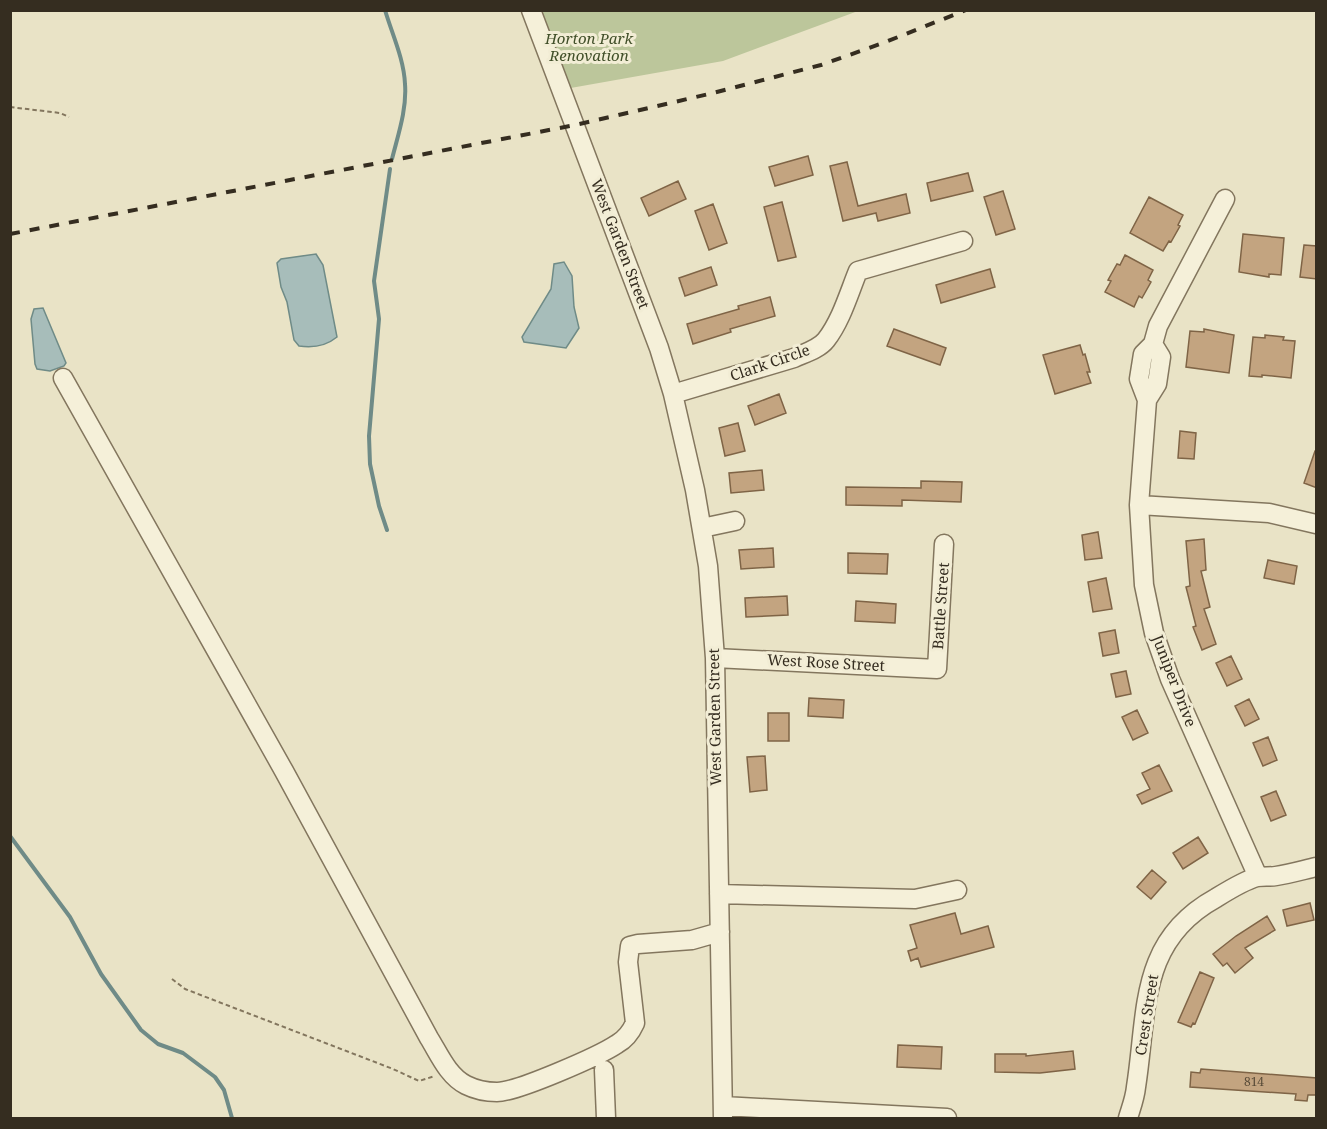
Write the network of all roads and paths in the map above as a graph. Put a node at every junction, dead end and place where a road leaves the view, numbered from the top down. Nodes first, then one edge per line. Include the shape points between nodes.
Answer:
1 (531, 10) edge
2 (10, 107) edge
3 (69, 117) dead end
4 (1225, 199) dead end
5 (963, 241) dead end
6 (63, 378) dead end
7 (673, 394) junction
8 (1139, 505) junction
9 (735, 521) dead end
10 (1317, 524) edge
11 (702, 528) junction
12 (944, 544) dead end
13 (715, 658) junction
14 (937, 669) joint
15 (1317, 867) edge
16 (1258, 877) junction
17 (957, 890) dead end
18 (719, 894) junction
19 (720, 932) junction
20 (172, 979) dead end
21 (447, 1068) junction
22 (604, 1070) dead end
23 (723, 1112) edge
24 (606, 1119) edge
25 (947, 1119) edge
26 (1128, 1119) edge

1 - 7 street, West Garden Street
2 - 3 path
4 - 8 street, Juniper Drive via 1158,326 1153,344 1161,357 1157,384 1147,400
5 - 7 street, Clark Circle via 858,271 826,341 813,350
6 - 21 street
7 - 11 street, West Garden Street
8 - 10 street via 1269,513
8 - 16 street, Juniper Drive via 1144,585 1154,633 1170,679
9 - 11 street
11 - 13 street, West Garden Street
12 - 14 street, Battle Street
13 - 14 street, West Rose Street
13 - 18 street, West Garden Street
15 - 16 street, Crest Street
16 - 26 street, Crest Street via 1191,914 1164,945 1144,1009 1136,1089
17 - 18 street via 915,899
18 - 19 street, West Garden Street
19 - 21 street via 692,940 630,946 634,1023 620,1043 603,1052 498,1092 465,1085
19 - 23 street, West Garden Street
20 - 21 path via 185,988 418,1081
22 - 24 street
23 - 25 street, West Garden Street

